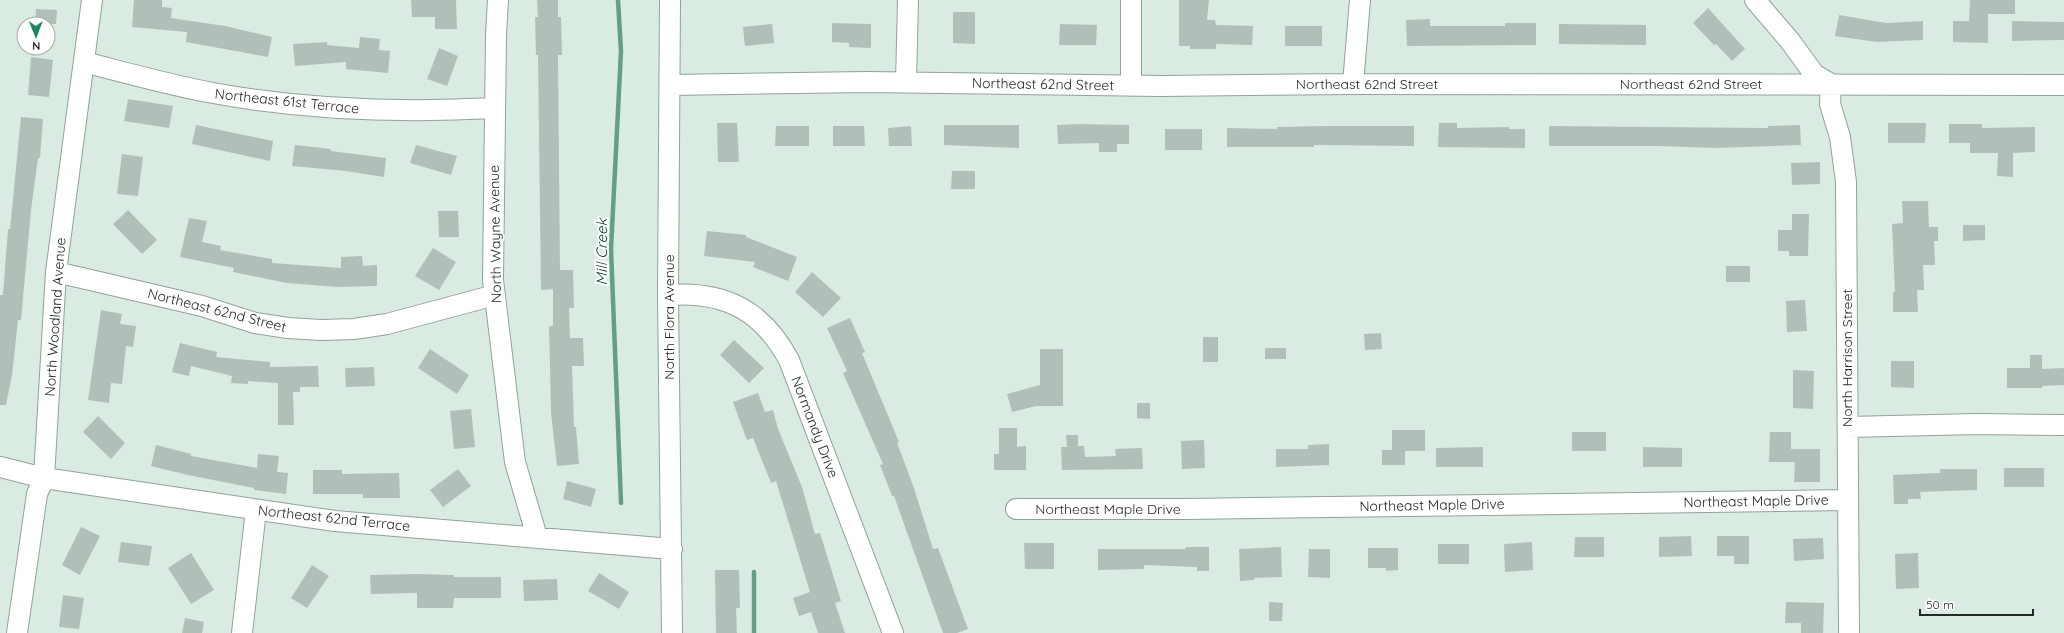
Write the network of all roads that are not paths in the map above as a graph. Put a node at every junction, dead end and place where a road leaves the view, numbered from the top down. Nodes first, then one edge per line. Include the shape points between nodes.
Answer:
1 (92, 0) edge
2 (498, 0) edge
3 (670, 0) edge
4 (908, 0) edge
5 (1131, 0) edge
6 (1360, 0) edge
7 (1755, 0) edge
8 (84, 62) junction
9 (906, 82) junction
10 (1353, 84) junction
11 (1831, 84) junction
12 (670, 85) junction
13 (2064, 85) edge
14 (1131, 86) junction
15 (494, 108) junction
16 (56, 272) junction
17 (668, 295) junction
18 (495, 296) junction
19 (2064, 425) edge
20 (1848, 427) junction
21 (0, 467) edge
22 (44, 478) junction
23 (1848, 500) junction
24 (1016, 509) dead end
25 (256, 510) junction
26 (536, 537) junction
27 (672, 549) junction
28 (17, 633) edge
29 (242, 633) edge
30 (672, 633) edge
31 (893, 633) edge
32 (1849, 633) edge

1 - 8 street, North Woodland Avenue
2 - 15 street, North Wayne Avenue
3 - 12 street, North Flora Avenue
4 - 9 street
5 - 14 street
6 - 10 street
7 - 11 street via 1814,74
8 - 15 street, Northeast 61st Terrace via 157,82 270,102 385,111
8 - 16 street, North Woodland Avenue
9 - 12 street, Northeast 62nd Street
9 - 14 street, Northeast 62nd Street
10 - 11 street, Northeast 62nd Street
10 - 14 street, Northeast 62nd Street
11 - 13 street, Northeast 62nd Street
11 - 20 street, North Harrison Street via 1830,104 1840,137 1846,182
12 - 17 street, North Flora Avenue
15 - 18 street, North Wayne Avenue
16 - 18 street, Northeast 62nd Street via 202,306 255,323 308,330 354,329 388,324
16 - 22 street, North Woodland Avenue
17 - 27 street, North Flora Avenue
17 - 31 street, Normandy Drive via 690,293 737,305 768,328 780,343 789,360
18 - 26 street, North Wayne Avenue via 515,462
19 - 20 street
20 - 23 street, North Harrison Street
21 - 22 street, Northeast 62nd Terrace
22 - 25 street, Northeast 62nd Terrace
22 - 28 street, North Woodland Avenue via 37,494
23 - 24 street, Northeast Maple Drive
23 - 32 street, North Harrison Street
25 - 26 street, Northeast 62nd Terrace via 335,521
25 - 29 street
26 - 27 street, Northeast 62nd Terrace
27 - 30 street, North Flora Avenue

